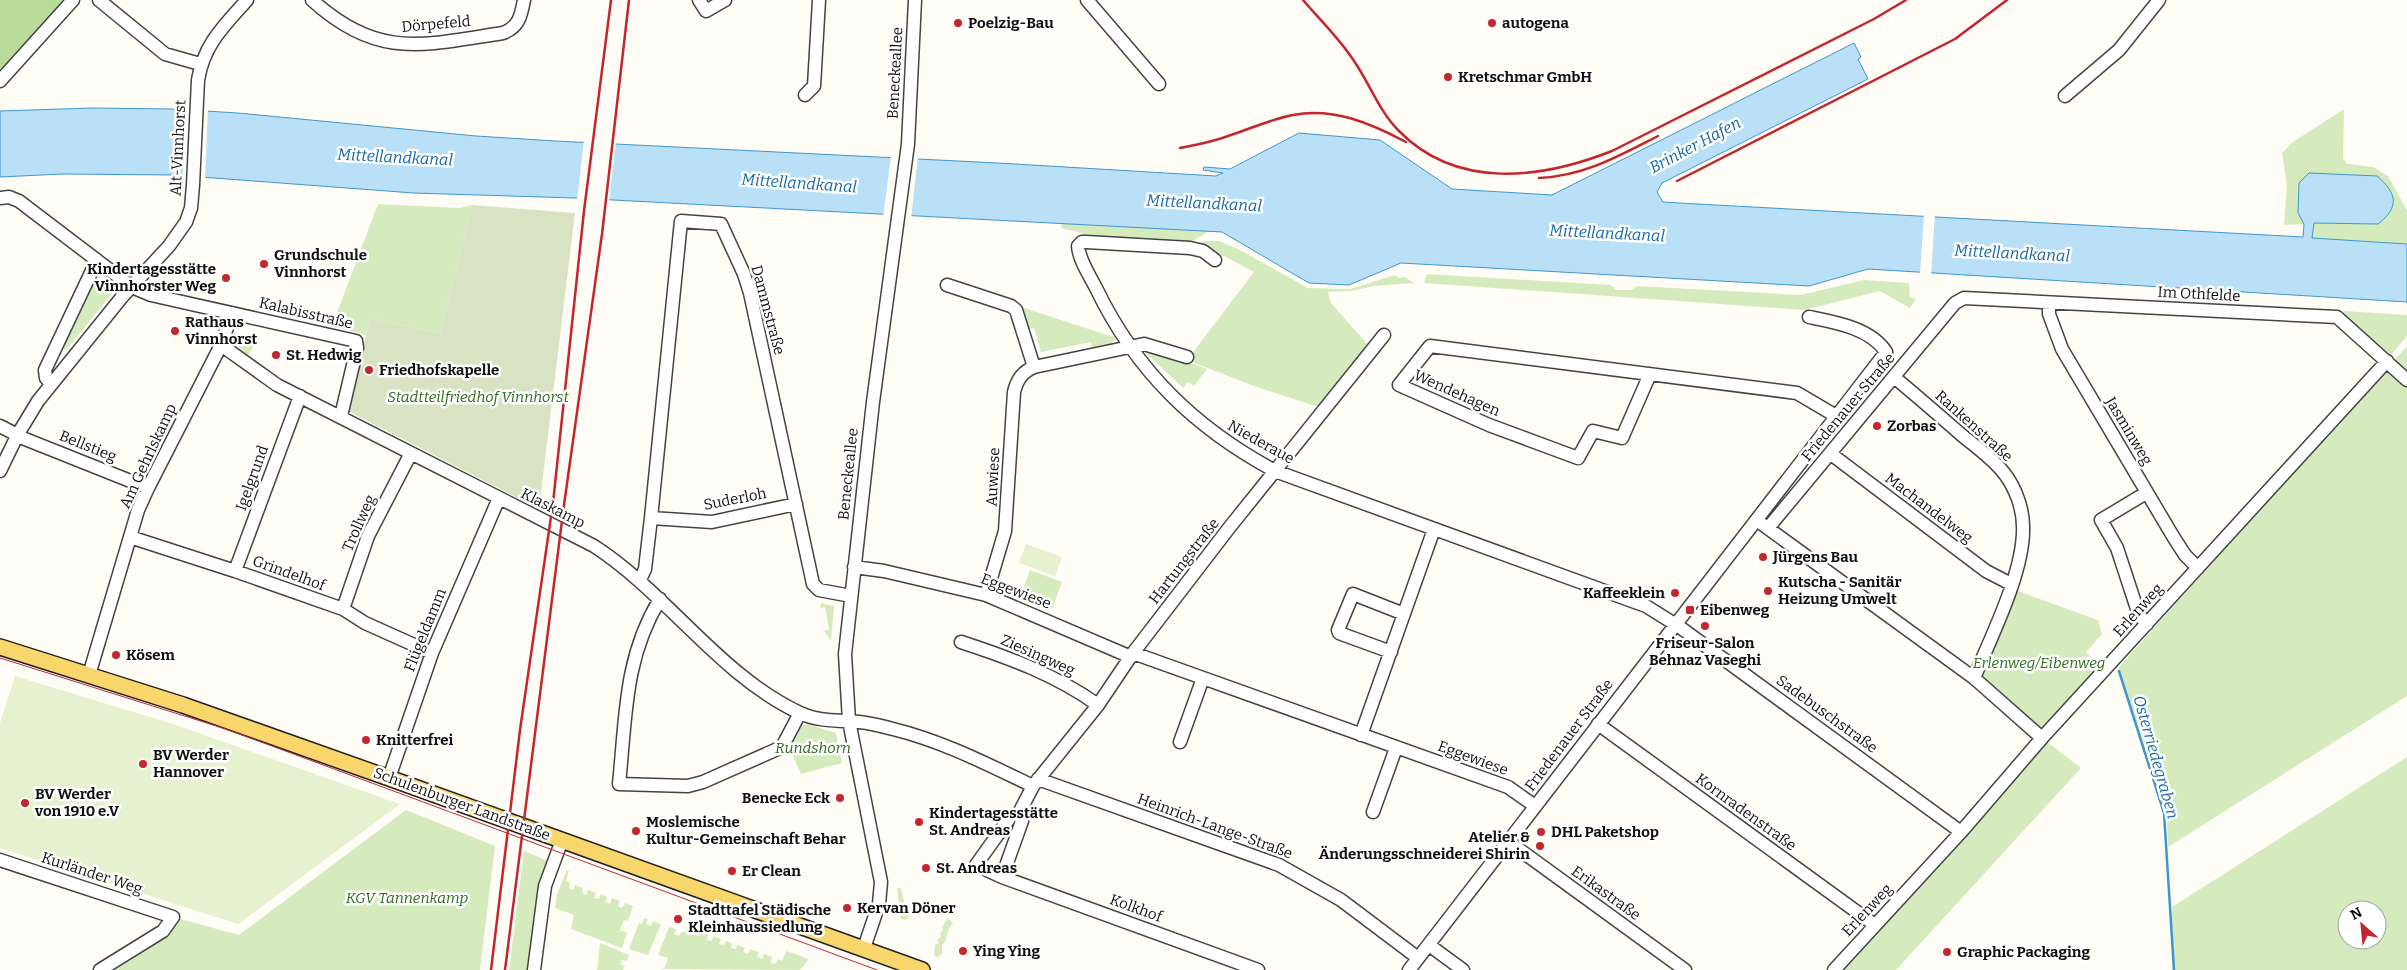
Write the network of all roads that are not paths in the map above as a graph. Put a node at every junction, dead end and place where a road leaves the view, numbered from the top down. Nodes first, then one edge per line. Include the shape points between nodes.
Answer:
1 (73, 0) edge
2 (100, 0) edge
3 (247, 0) edge
4 (312, 0) edge
5 (524, 0) edge
6 (699, 0) edge
7 (725, 0) edge
8 (819, 0) edge
9 (915, 0) edge
10 (1087, 0) edge
11 (2159, 0) edge
12 (200, 64) junction
13 (0, 81) edge
14 (1159, 84) dead end
15 (805, 95) dead end
16 (2065, 96) dead end
17 (0, 198) edge
18 (97, 260) junction
19 (1215, 260) dead end
20 (947, 285) dead end
21 (132, 287) junction
22 (1964, 298) joint
23 (2049, 303) junction
24 (232, 313) junction
25 (1809, 317) dead end
26 (1384, 335) dead end
27 (221, 346) junction
28 (1130, 347) junction
29 (1188, 357) dead end
30 (2387, 361) junction
31 (1034, 367) junction
32 (1650, 374) junction
33 (1894, 377) junction
34 (2407, 380) edge
35 (51, 384) junction
36 (300, 396) junction
37 (341, 416) junction
38 (1836, 416) junction
39 (0, 426) edge
40 (18, 434) junction
41 (412, 453) junction
42 (1831, 454) junction
43 (0, 471) edge
44 (1275, 471) junction
45 (148, 488) junction
46 (2146, 493) junction
47 (499, 498) junction
48 (796, 504) junction
49 (651, 518) junction
50 (1756, 519) junction
51 (1768, 528) junction
52 (1434, 529) junction
53 (130, 537) junction
54 (854, 567) junction
55 (2198, 568) junction
56 (235, 571) junction
57 (640, 580) junction
58 (2011, 584) junction
59 (986, 595) junction
60 (851, 596) junction
61 (660, 599) junction
62 (343, 609) junction
63 (1404, 614) junction
64 (1674, 624) junction
65 (2147, 624) junction
66 (961, 642) dead end
67 (0, 647) edge
68 (1391, 652) junction
69 (432, 653) junction
70 (1132, 655) junction
71 (89, 675) junction
72 (1202, 678) junction
73 (1974, 678) junction
74 (1098, 705) junction
75 (800, 714) junction
76 (849, 721) junction
77 (1598, 724) junction
78 (1361, 735) junction
79 (2042, 738) junction
80 (1180, 742) dead end
81 (1396, 748) junction
82 (389, 778) junction
83 (1035, 783) junction
84 (1535, 806) junction
85 (1373, 812) dead end
86 (1021, 817) junction
87 (1961, 832) junction
88 (562, 840) junction
89 (1509, 842) junction
90 (0, 860) edge
91 (1002, 877) junction
92 (1875, 925) junction
93 (1429, 945) junction
94 (864, 948) junction
95 (1418, 958) junction
96 (100, 970) edge
97 (534, 970) edge
98 (922, 970) edge
99 (1258, 970) edge
100 (1409, 970) edge
101 (1463, 970) edge
102 (1685, 970) edge
103 (1834, 970) edge

1 - 13 street
2 - 12 street via 165,54
3 - 12 street, Alt-Vinnhorst via 207,48
4 - 5 street, Dörpefeld via 335,20 363,36 382,42 416,45 503,33 520,20
6 - 7 street via 706,10
8 - 15 street via 814,86
9 - 54 street, Beneckeallee via 908,143
10 - 14 street
11 - 16 street via 2119,50
12 - 21 street, Alt-Vinnhorst via 191,208 186,222 169,246
17 - 18 street via 19,201
18 - 21 street
18 - 35 street via 45,370
19 - 28 street, Niederaue via 1203,251 1190,248 1080,244 1078,250 1107,311
20 - 31 street via 1012,306
21 - 24 street via 160,298
21 - 35 street, Alt-Vinnhorst
22 - 23 street, Im Othfelde
22 - 33 street, Friedenauer Straße via 1955,303
23 - 30 street, Im Othfelde via 2338,317
23 - 46 street, Jasminweg via 2049,314 2062,350
24 - 27 street, Am Gehrlskamp
24 - 37 street, Kalabisstraße via 356,341
25 - 38 street, Friedenauer Straße via 1854,327 1886,352
26 - 44 street, Hartungstraße
27 - 36 street, Klaskamp
27 - 45 street, Am Gehrlskamp
28 - 29 street via 1144,344
28 - 31 street
28 - 44 street, Niederaue via 1158,383 1200,424
30 - 34 street, Im Othfelde
30 - 55 street, Erlenweg
31 - 59 street, Auwiese via 1024,373 1014,392 1005,531
32 - 32 street, Wendehagen via 1622,438 1593,431 1578,458 1490,426 1399,385 1430,346
32 - 38 street, Wendehagen via 1797,392
33 - 42 street, Friedenauer Straße
33 - 58 street, Rankenstraße via 1989,458 2012,486 2023,526 2021,549
35 - 40 street, Alt-Vinnhorst
36 - 37 street, Klaskamp
36 - 56 street, Igelgrund
37 - 41 street, Klaskamp
38 - 50 street, Friedenauer Straße
39 - 40 street, Bellstieg
40 - 43 street, Alt-Vinnhorst
40 - 45 street, Bellstieg
41 - 47 street, Klaskamp
41 - 62 street, Trollweg via 368,536
42 - 51 street, Friedenauer Straße
42 - 58 street, Machandelweg via 1986,571
44 - 52 street, Niederaue
44 - 70 street, Hartungstraße
45 - 53 street, Am Gehrlskamp
46 - 55 street, Jasminweg via 2185,555
46 - 65 street via 2101,520 2117,548 2139,616
47 - 57 street, Klaskamp via 594,546
47 - 69 street, Flügeldamm
48 - 49 street, Suderloh via 712,522
48 - 49 street, Dammstraße via 744,274 721,224 681,221
48 - 60 street, Dammstraße via 813,584 819,590
49 - 57 street, Dammstraße
50 - 51 street
50 - 64 street, Friedenauer Straße
51 - 73 street
52 - 63 street
52 - 64 street, Niederaue via 1646,606
53 - 56 street, Grindelhof
53 - 71 street, Am Gehrlskamp
54 - 59 street, Eggewiese
54 - 60 street, Beneckeallee
55 - 65 street, Erlenweg
56 - 62 street, Grindelhof
57 - 61 street, Klaskamp
58 - 73 street, Rankenstraße
59 - 70 street, Eggewiese
60 - 76 street, Beneckeallee via 845,654
61 - 75 street, Klaskamp via 736,671
61 - 75 street via 647,620 631,666 619,784 688,786 703,782 782,747
62 - 69 street, Grindelhof via 365,623
63 - 68 street
63 - 68 street via 1353,594 1338,630
64 - 77 street, Friedenauer Straße
64 - 87 street, Sadebuschstraße
65 - 79 street, Erlenweg
66 - 74 street, Ziesingweg via 1046,673 1072,686
67 - 71 main road, Schulenburger Landstraße
68 - 78 street
69 - 82 street, Flügeldamm
70 - 72 street, Eggewiese
70 - 74 street, Hartungstraße
71 - 82 main road, Schulenburger Landstraße
72 - 78 street, Eggewiese
72 - 80 street
73 - 79 street
74 - 83 street, Hartungstraße
75 - 76 street, Klaskamp via 823,720
76 - 83 street, Heinrich-Lange-Straße via 928,739
76 - 94 street, Beneckeallee via 881,882 879,904
77 - 84 street, Friedenauer Straße
77 - 92 street, Kornradenstraße
78 - 81 street, Eggewiese
79 - 87 street, Erlenweg
81 - 84 street, Eggewiese via 1508,787
81 - 85 street
82 - 88 main road, Schulenburger Landstraße
83 - 86 street, Hartungstraße
83 - 95 street, Heinrich-Lange-Straße via 1279,865 1340,900
84 - 89 street, Friedenauer Straße
86 - 91 street, Hartungstraße
86 - 91 street, Hartungstraße via 1011,816 976,865
87 - 92 street, Erlenweg
88 - 94 main road, Schulenburger Landstraße
88 - 97 street via 545,886
89 - 93 street, Friedenauer Straße
89 - 102 street, Erikastraße
90 - 96 street, Kurländer Weg via 173,917 162,931
91 - 99 street, Kolkhof
92 - 103 street, Erlenweg
93 - 95 street, Friedenauer Straße
93 - 101 street
94 - 98 main road, Schulenburger Landstraße
95 - 100 street, Friedenauer Straße

